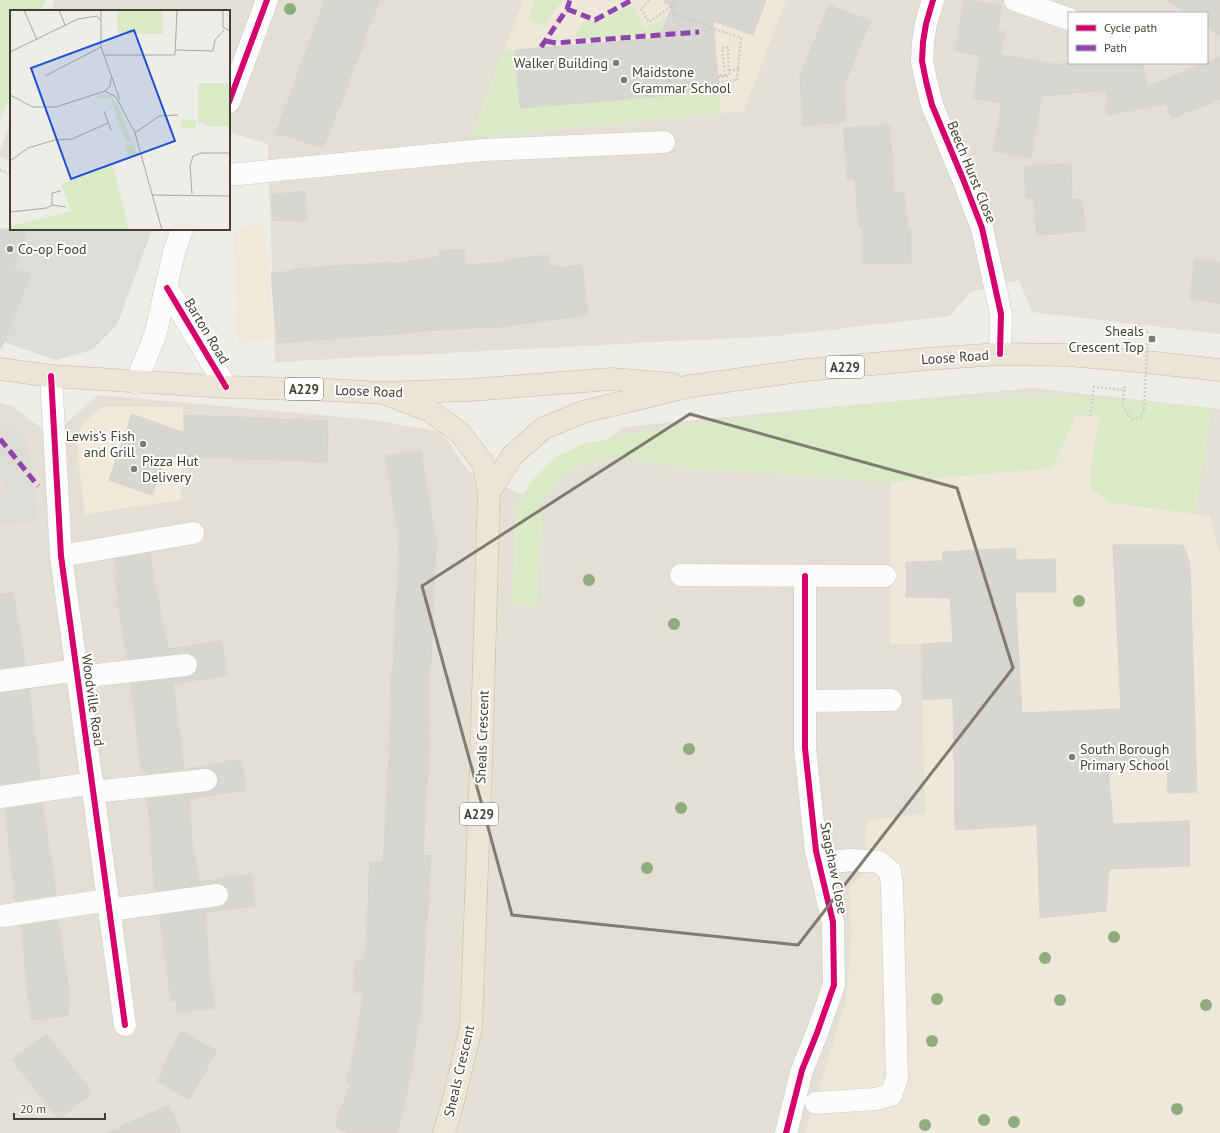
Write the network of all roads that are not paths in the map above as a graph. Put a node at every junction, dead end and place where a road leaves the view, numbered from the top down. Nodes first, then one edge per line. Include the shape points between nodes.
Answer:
1 (267, 0) edge
2 (933, 0) edge
3 (1015, 0) edge
4 (1063, 17) edge
5 (230, 99) edge
6 (664, 142) dead end
7 (230, 175) edge
8 (182, 230) edge
9 (167, 288) junction
10 (1000, 354) junction
11 (0, 368) edge
12 (1220, 370) edge
13 (51, 376) junction
14 (136, 382) junction
15 (691, 386) junction
16 (226, 387) junction
17 (382, 393) junction
18 (489, 492) junction
19 (193, 532) dead end
20 (61, 556) junction
21 (681, 575) dead end
22 (805, 576) junction
23 (885, 576) dead end
24 (186, 665) dead end
25 (78, 673) junction
26 (0, 682) edge
27 (805, 700) junction
28 (891, 700) dead end
29 (206, 780) dead end
30 (93, 787) junction
31 (0, 798) edge
32 (819, 864) junction
33 (218, 895) dead end
34 (109, 905) junction
35 (2, 916) dead end
36 (125, 1025) dead end
37 (816, 1103) dead end
38 (444, 1133) edge
39 (786, 1133) edge

1 - 5 street
2 - 10 street, Beech Hurst Close via 926,24 922,61 932,105 982,228 1001,314
3 - 4 street
6 - 7 street via 483,150
8 - 9 street, Barton Road via 174,252
9 - 14 street, Barton Road via 155,336
9 - 16 street, Barton Road
10 - 12 highway, Loose Road / A229 via 1128,360
10 - 15 highway, Loose Road / A229 via 927,358 806,370
11 - 13 highway, Loose Road / A229
13 - 14 highway, Loose Road / A229
13 - 20 street, Woodville Road
14 - 16 highway, Loose Road / A229
15 - 17 highway, Loose Road / A229 via 611,379 470,390
15 - 18 highway, Loose Road / A229 via 583,412 544,428 513,456
16 - 17 highway, Loose Road / A229
17 - 18 highway, Sheals Crescent / A229 via 430,411 459,432 483,463
18 - 38 highway, Sheals Crescent / A229 via 471,1028
19 - 20 street
20 - 25 street, Woodville Road
21 - 22 street
22 - 23 street
22 - 27 street, Stagshaw Close
24 - 25 street
25 - 26 street
25 - 30 street, Woodville Road
27 - 28 street
27 - 32 street, Stagshaw Close via 805,748
29 - 30 street
30 - 31 street
30 - 34 street, Woodville Road
32 - 37 street via 850,860 879,862 890,871 897,1078 891,1094 875,1099
32 - 39 street, Stagshaw Close via 833,922 834,985 802,1070
33 - 34 street
34 - 35 street
34 - 36 street, Woodville Road

